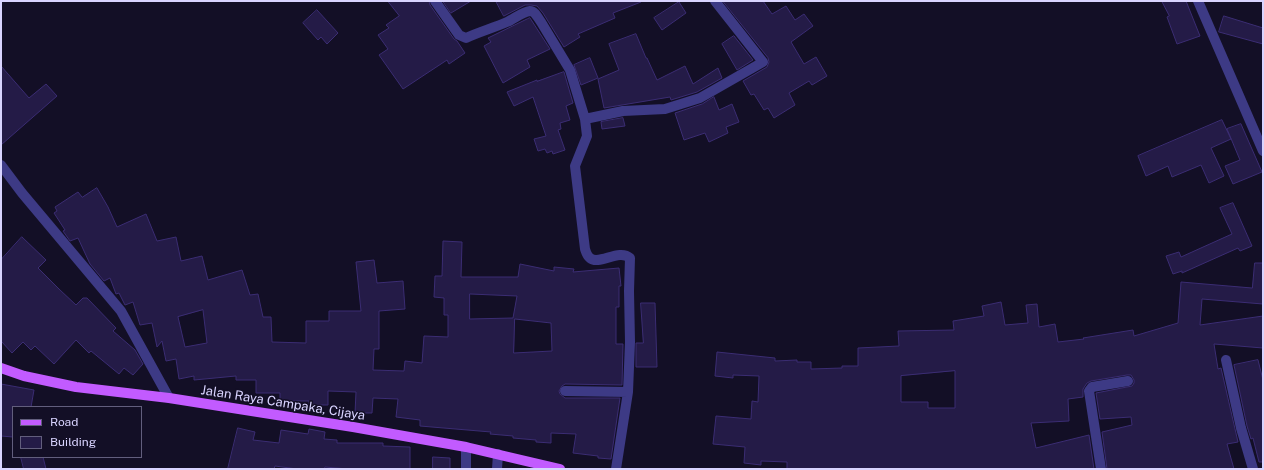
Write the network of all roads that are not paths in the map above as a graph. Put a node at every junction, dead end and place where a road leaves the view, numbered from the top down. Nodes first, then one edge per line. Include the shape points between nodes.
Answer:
1 (434, 1) edge
2 (715, 1) edge
3 (1198, 1) edge
4 (586, 119) junction
5 (1263, 151) edge
6 (1, 165) edge
7 (1226, 360) dead end
8 (1, 368) edge
9 (1128, 381) dead end
10 (565, 391) dead end
11 (628, 392) junction
12 (169, 398) junction
13 (466, 447) junction
14 (498, 454) junction
15 (466, 469) edge
16 (497, 469) edge
17 (560, 469) edge
18 (616, 469) edge
19 (1101, 469) edge
20 (1253, 469) edge

1 - 4 street via 459,35 466,38 529,11 536,14 570,70
2 - 4 street via 763,62 700,98 665,109 623,111
3 - 5 street
4 - 11 street via 588,136 575,166 585,249 594,260 620,254 627,254 630,258
6 - 12 street via 121,311
7 - 20 street
8 - 12 main road, Jalan Raya Campaka, Cijaya via 76,388
9 - 19 street via 1092,388 1089,391
10 - 11 street
11 - 18 street
12 - 13 main road, Jalan Raya Campaka, Cijaya
13 - 14 main road, Jalan Raya Campaka, Cijaya
13 - 15 street
14 - 16 street
14 - 17 main road, Jalan Raya Campaka, Cijaya

